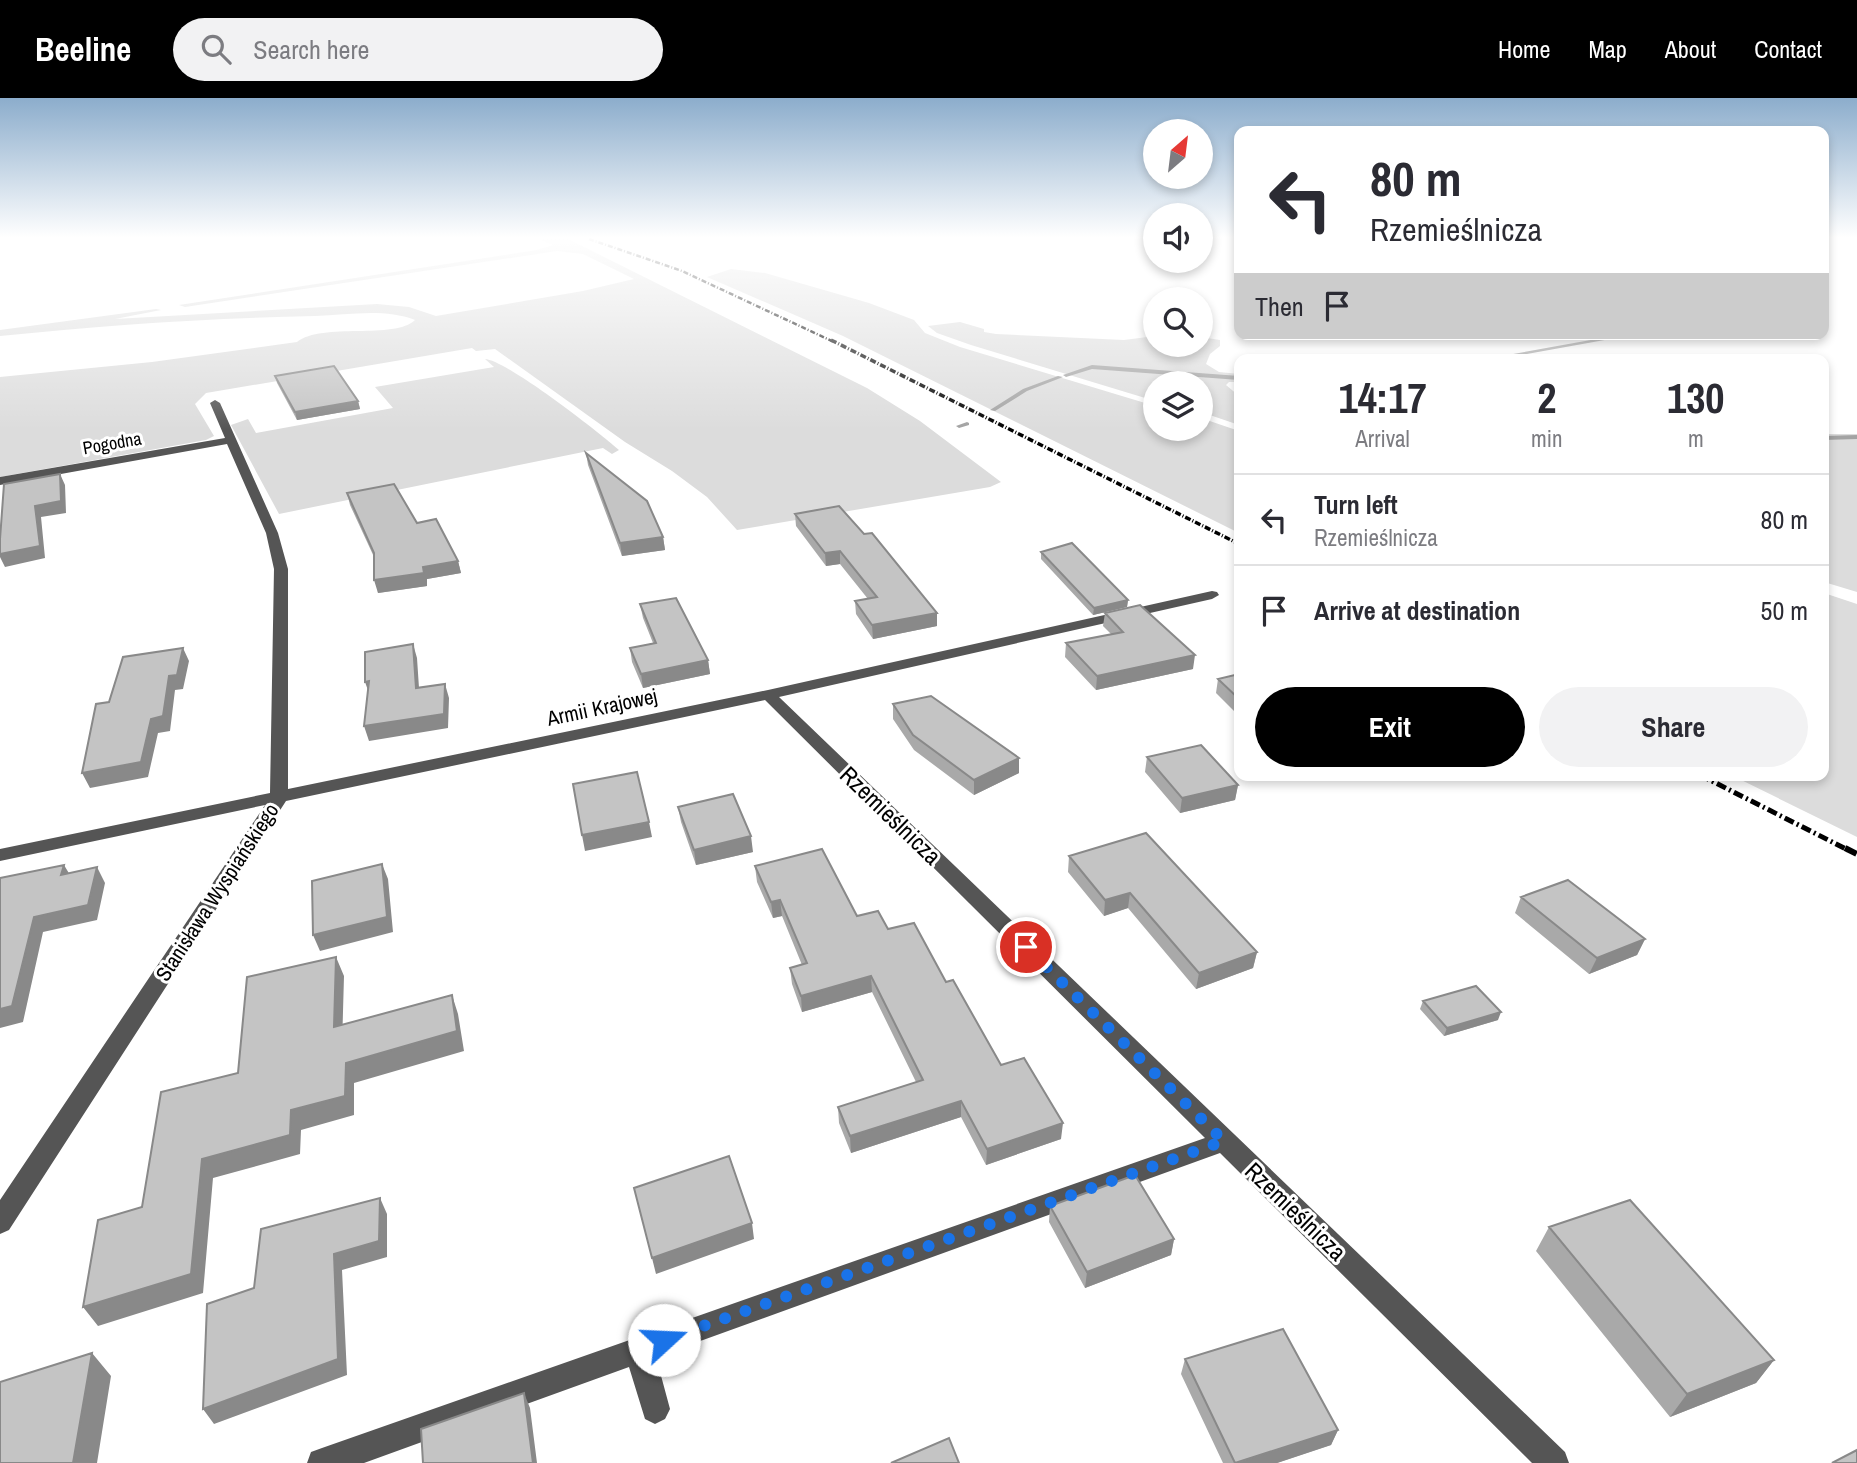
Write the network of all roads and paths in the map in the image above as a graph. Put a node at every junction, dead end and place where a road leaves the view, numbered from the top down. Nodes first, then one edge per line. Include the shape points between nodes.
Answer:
1 (215, 403) dead end
2 (231, 440) junction
3 (0, 481) edge
4 (1212, 595) dead end
5 (768, 695) junction
6 (279, 797) junction
7 (0, 855) edge
8 (1224, 1141) junction
9 (0, 1222) edge
10 (639, 1349) junction
11 (655, 1409) dead end
12 (321, 1463) edge
13 (1554, 1463) edge

1 - 2 street, Stanisława Wyspiańskiego
2 - 3 street, Pogodna
2 - 6 street, Stanisława Wyspiańskiego via 272,533 281,569
4 - 5 street, Armii Krajowej
5 - 6 street, Armii Krajowej
5 - 8 street, Rzemieślnicza
6 - 7 street, Armii Krajowej
6 - 9 street, Stanisława Wyspiańskiego
8 - 10 street
8 - 13 street, Rzemieślnicza
10 - 11 street
10 - 12 street

